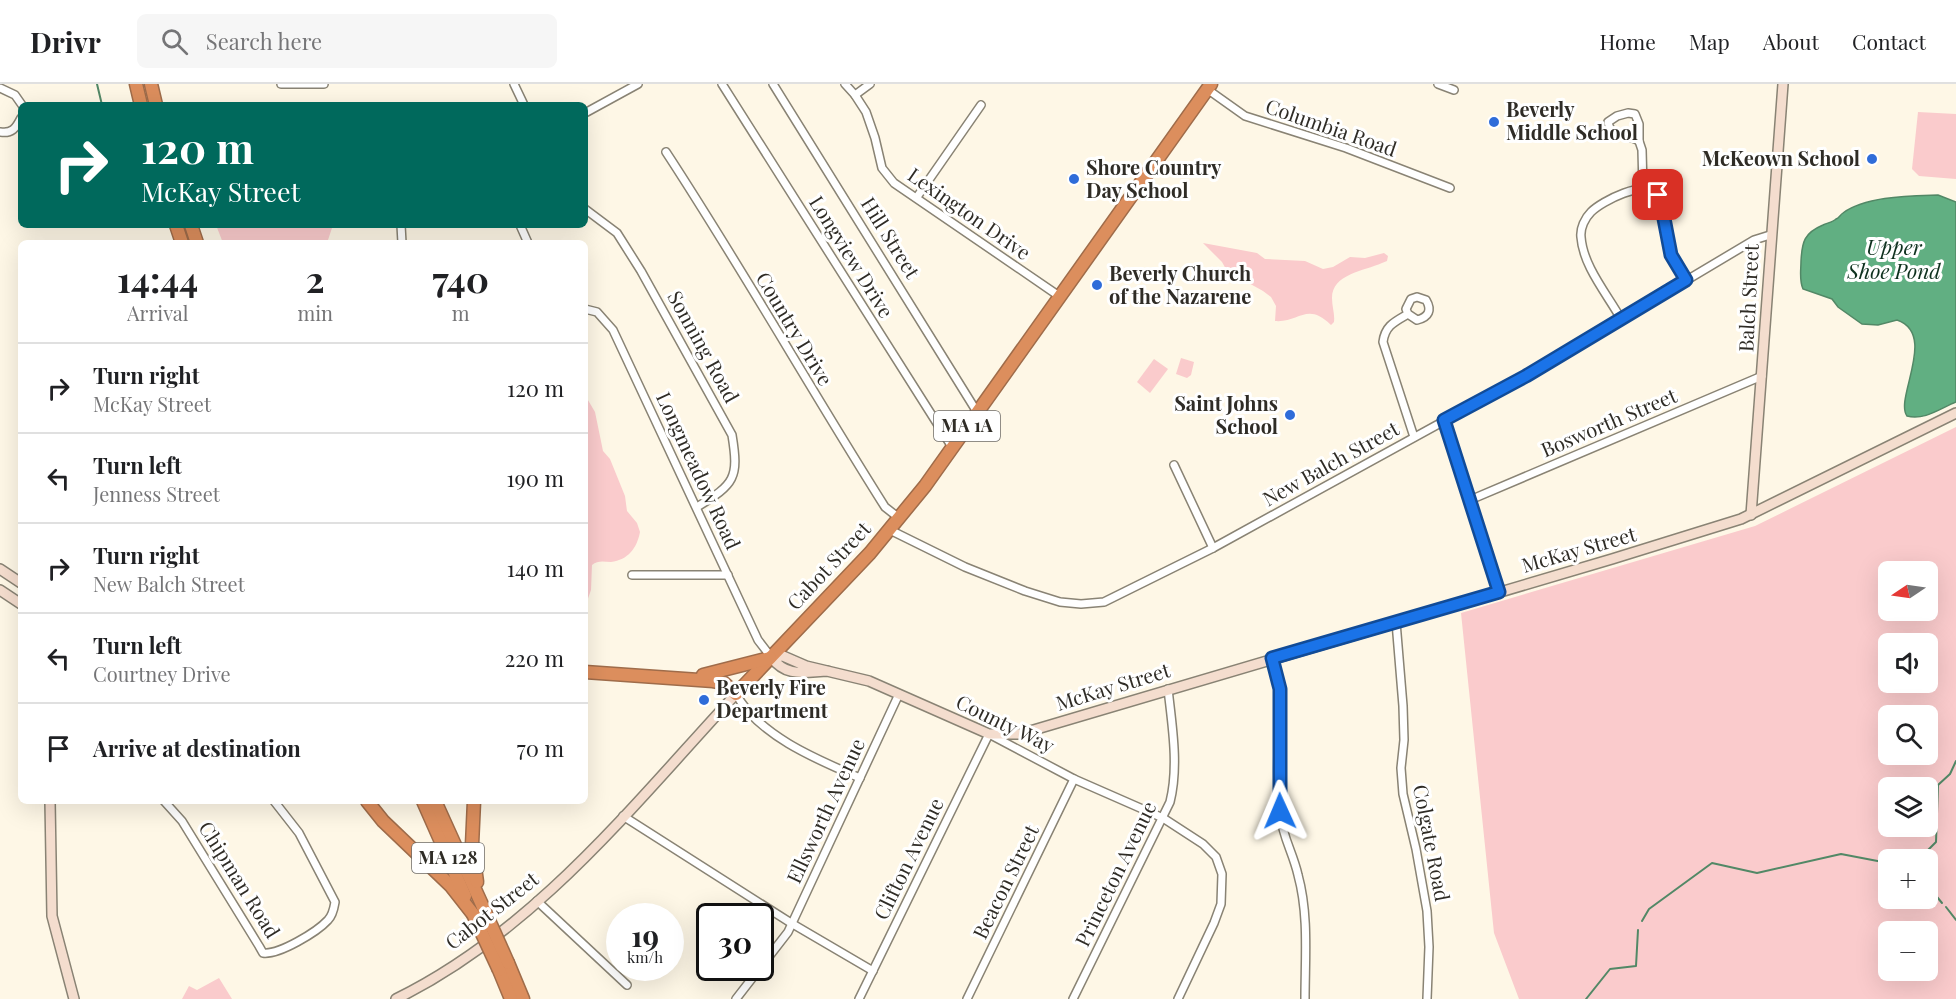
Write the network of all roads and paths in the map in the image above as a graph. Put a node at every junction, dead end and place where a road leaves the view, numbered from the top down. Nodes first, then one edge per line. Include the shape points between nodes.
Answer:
1 (135, 84) edge
2 (151, 84) edge
3 (281, 84) edge
4 (324, 84) edge
5 (514, 84) edge
6 (638, 84) edge
7 (722, 84) edge
8 (773, 84) edge
9 (845, 84) edge
10 (870, 84) edge
11 (1438, 84) edge
12 (1783, 84) edge
13 (1209, 86) edge
14 (0, 88) edge
15 (1454, 90) dead end
16 (855, 95) junction
17 (20, 102) edge
18 (140, 102) edge
19 (155, 102) edge
20 (523, 102) edge
21 (981, 105) dead end
22 (588, 111) edge
23 (18, 123) edge
24 (0, 132) edge
25 (1639, 141) junction
26 (666, 152) dead end
27 (1450, 188) dead end
28 (1643, 188) junction
29 (917, 197) junction
30 (588, 211) edge
31 (1770, 235) junction
32 (1686, 280) junction
33 (1059, 296) junction
34 (588, 310) edge
35 (1408, 314) dead end
36 (1621, 319) junction
37 (1762, 376) junction
38 (977, 412) junction
39 (1956, 413) edge
40 (1444, 420) junction
41 (1414, 437) junction
42 (952, 447) junction
43 (1174, 465) dead end
44 (1470, 500) junction
45 (697, 507) junction
46 (1751, 515) junction
47 (899, 518) junction
48 (890, 530) junction
49 (1213, 549) junction
50 (0, 568) edge
51 (728, 575) junction
52 (632, 576) dead end
53 (18, 581) edge
54 (0, 590) edge
55 (1499, 592) junction
56 (18, 602) edge
57 (1396, 622) junction
58 (771, 657) junction
59 (1272, 658) junction
60 (588, 672) edge
61 (692, 678) junction
62 (1168, 688) junction
63 (736, 694) junction
64 (899, 694) junction
65 (989, 734) junction
66 (860, 778) junction
67 (1074, 779) junction
68 (50, 804) edge
69 (167, 804) edge
70 (276, 804) edge
71 (369, 804) edge
72 (424, 804) edge
73 (436, 804) edge
74 (474, 804) edge
75 (623, 816) junction
76 (1162, 818) junction
77 (537, 901) junction
78 (478, 911) junction
79 (791, 923) junction
80 (503, 967) junction
81 (873, 971) junction
82 (627, 985) dead end
83 (74, 999) edge
84 (396, 999) edge
85 (511, 999) edge
86 (524, 999) edge
87 (736, 999) edge
88 (859, 999) edge
89 (967, 999) edge
90 (1073, 999) edge
91 (1178, 999) edge
92 (1305, 999) edge
93 (1427, 999) edge

1 - 18 highway
2 - 19 highway
3 - 4 street
5 - 20 street
6 - 22 street
7 - 42 street, Longview Drive
8 - 38 street, Hill Street
9 - 16 street, Lexington Drive
10 - 16 street
11 - 15 street
12 - 31 main road, Balch Street
13 - 27 street, Columbia Road via 1245,116 1346,148
13 - 33 highway, Cabot Street / MA 1A
14 - 17 street
16 - 29 street, Lexington Drive via 866,112 882,168 894,183
21 - 29 street
23 - 24 street via 13,131
25 - 25 street via 1617,135 1608,122 1617,116 1635,114
25 - 28 street
26 - 47 street, Country Drive via 885,507
28 - 32 street via 1658,195 1671,255
28 - 36 street via 1604,203 1591,212 1582,226 1588,263
29 - 33 street, Lexington Drive
30 - 45 street, Sonning Road via 617,233 732,435 735,475 728,486
31 - 32 street, New Balch Street via 1754,240
31 - 37 main road, Balch Street
32 - 36 street, New Balch Street
33 - 38 highway, Cabot Street / MA 1A
34 - 45 street, Longmeadow Road via 597,312 613,330
35 - 41 street via 1388,327 1383,342
36 - 40 street, New Balch Street
37 - 44 street, Bosworth Street
37 - 46 main road, Balch Street
38 - 42 highway, Cabot Street / MA 1A
39 - 46 main road, McKay Street
40 - 41 street, New Balch Street
40 - 44 street
41 - 49 street, New Balch Street
42 - 47 highway, Cabot Street / MA 1A
43 - 49 street
44 - 55 street
45 - 51 street, Longmeadow Road
46 - 55 main road, McKay Street
47 - 48 highway, Cabot Street / MA 1A
48 - 49 street, New Balch Street via 1025,591 1081,604 1104,602
48 - 58 highway, Cabot Street / MA 1A
50 - 53 main road
51 - 52 street
51 - 58 street, Longmeadow Road via 758,639
54 - 56 main road
55 - 57 main road, McKay Street
57 - 59 main road, McKay Street
57 - 93 street, Colgate Road via 1403,706 1403,794 1427,911
58 - 61 highway
58 - 63 highway, Cabot Street / MA 1A
58 - 64 main road, County Way via 787,671 828,671
59 - 62 main road, McKay Street
59 - 92 street via 1280,689 1280,811 1302,899
60 - 61 highway
61 - 63 highway via 720,682
62 - 65 main road, McKay Street via 1027,732
62 - 76 street, Princeton Avenue via 1173,787
63 - 66 street via 744,708 782,739
63 - 75 main road, Cabot Street
64 - 65 main road, County Way
64 - 66 street, Ellsworth Avenue
65 - 67 street, County Way
65 - 81 street, Clifton Avenue
66 - 79 street, Ellsworth Avenue
67 - 76 street, County Way
67 - 89 street, Beacon Street
68 - 83 main road via 51,916
69 - 70 street, Chipman Road via 182,820 263,952 268,953 283,950 329,920 335,902 299,833
71 - 78 highway
72 - 78 highway, MA 128
73 - 78 highway, MA 128
74 - 78 highway via 472,855
75 - 77 main road, Cabot Street via 571,872
75 - 79 street
76 - 90 street, Princeton Avenue
76 - 91 street, County Way via 1203,844 1216,857 1222,874 1221,904
77 - 82 street
77 - 84 main road, Cabot Street via 446,973
78 - 80 highway, MA 128, bridge
79 - 81 street
79 - 87 street, Ellsworth Avenue
80 - 85 highway, MA 128
80 - 86 highway, MA 128
81 - 88 street, Clifton Avenue

